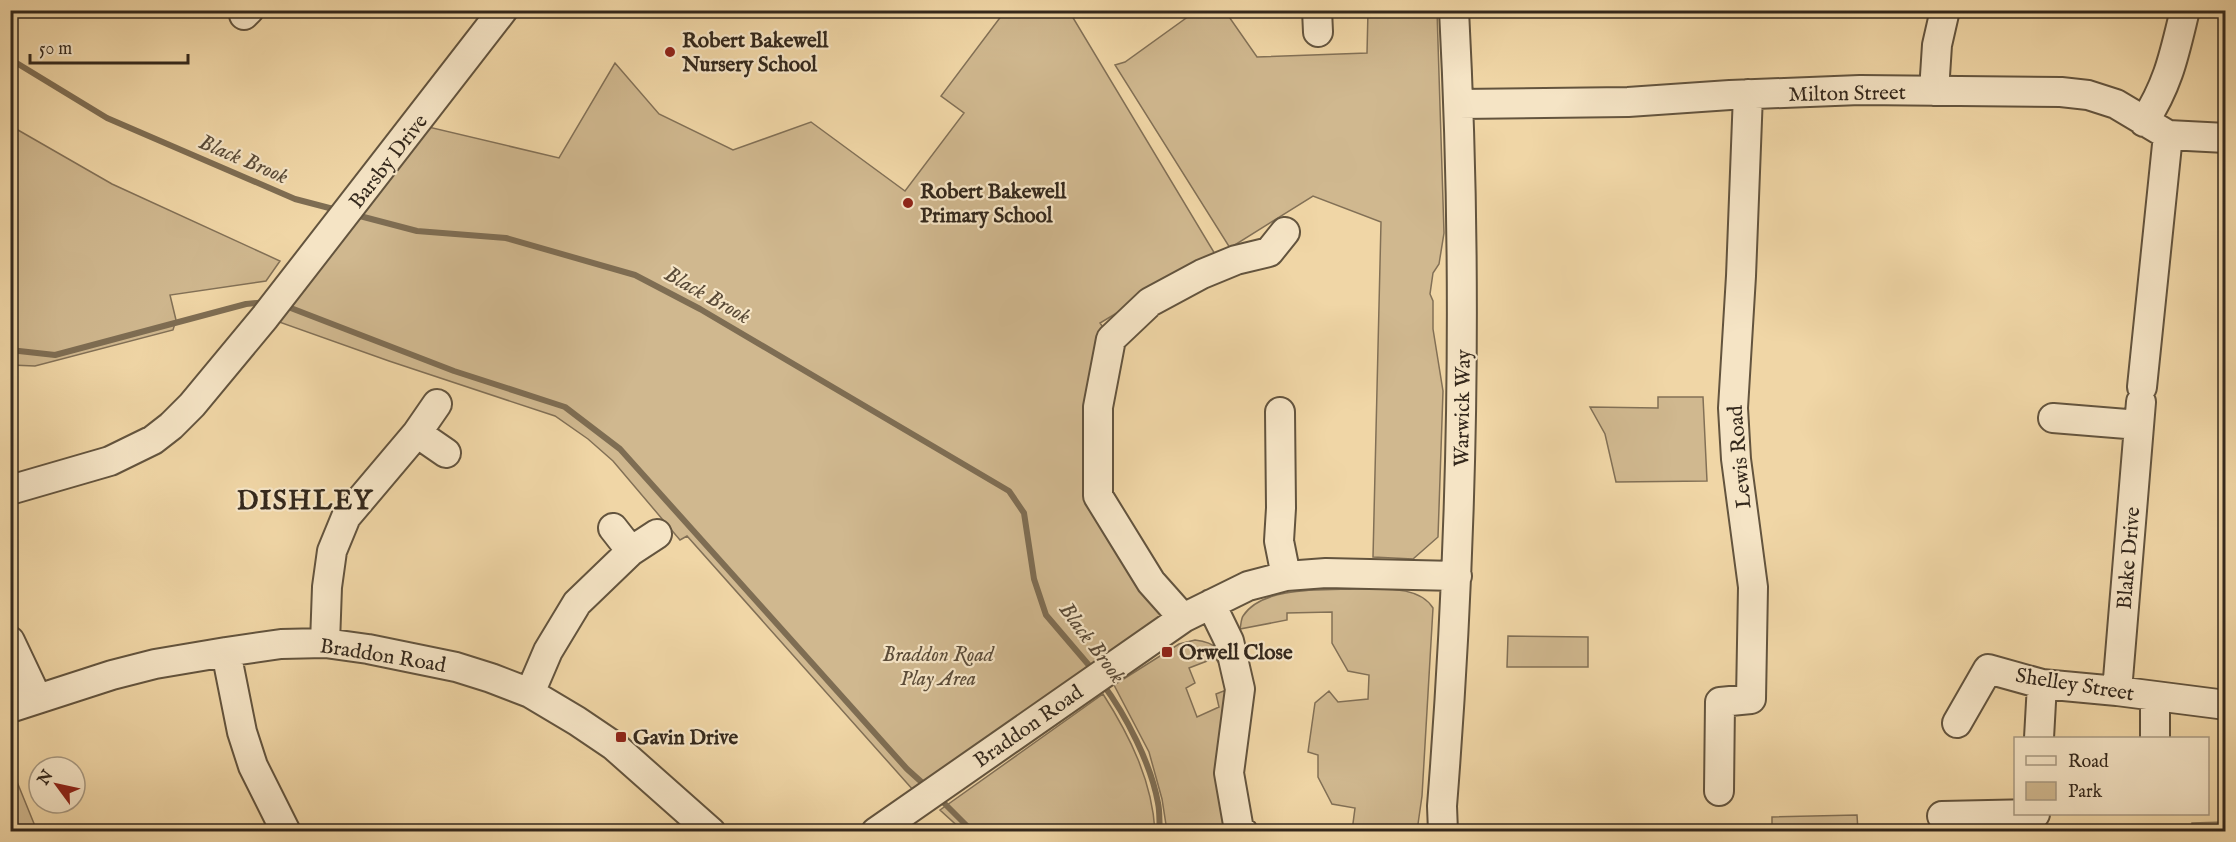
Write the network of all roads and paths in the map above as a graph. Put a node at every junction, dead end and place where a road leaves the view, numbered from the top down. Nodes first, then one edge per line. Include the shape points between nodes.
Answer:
1 (503, 10) edge
2 (1454, 10) edge
3 (1945, 10) edge
4 (2185, 10) edge
5 (1934, 91) junction
6 (1748, 94) junction
7 (1459, 104) junction
8 (2156, 128) junction
9 (2226, 138) edge
10 (1285, 232) dead end
11 (437, 404) dead end
12 (2141, 404) junction
13 (1280, 412) dead end
14 (2053, 418) dead end
15 (417, 433) junction
16 (446, 453) dead end
17 (10, 490) edge
18 (613, 528) dead end
19 (657, 534) dead end
20 (631, 551) junction
21 (1286, 576) junction
22 (1457, 576) junction
23 (1211, 604) junction
24 (1183, 618) junction
25 (10, 641) edge
26 (325, 643) junction
27 (226, 652) junction
28 (2042, 684) junction
29 (2116, 690) junction
30 (530, 693) junction
31 (2155, 697) junction
32 (24, 703) edge
33 (2226, 705) edge
34 (1957, 723) dead end
35 (2039, 737) edge
36 (2155, 737) edge
37 (1719, 791) dead end
38 (2014, 815) edge
39 (1942, 816) dead end
40 (1440, 823) edge
41 (286, 831) edge
42 (711, 831) edge
43 (876, 831) edge
44 (1243, 831) edge

1 - 17 street, Barsby Drive via 453,58 395,153 266,317 171,426 153,440 110,461
2 - 7 street, Warwick Way
3 - 5 street via 1937,45
4 - 8 street via 2170,74 2157,101
5 - 6 street, Milton Street
5 - 8 street, Milton Street via 2088,95 2116,104
6 - 7 street, Milton Street via 1628,102
6 - 37 street, Lewis Road via 1733,408 1753,586 1751,699 1720,702
7 - 22 street, Warwick Way via 1463,329
8 - 9 street, Milton Street
8 - 12 street, Blake Drive
10 - 24 street via 1269,252 1236,260 1207,282 1149,302 1111,339 1098,407 1098,496 1151,582
11 - 15 street
12 - 14 street
12 - 29 street, Blake Drive
13 - 21 street via 1279,541
15 - 16 street
15 - 26 street via 346,517 332,551
18 - 20 street
19 - 20 street
20 - 30 street via 577,603 548,651
21 - 22 street, Braddon Road
21 - 23 street, Braddon Road via 1248,586
22 - 40 street, Warwick Way
23 - 24 street, Braddon Road
23 - 44 street via 1229,641 1240,689 1229,773 1239,830
24 - 43 street, Braddon Road
25 - 32 street
26 - 27 street, Braddon Road
26 - 30 street, Braddon Road via 456,667
27 - 32 street, Braddon Road via 155,664
27 - 41 street via 242,732 270,803
28 - 29 street, Shelley Street
28 - 34 street, Shelley Street via 1988,669
28 - 35 street
29 - 31 street, Shelley Street
30 - 42 street, Braddon Road via 614,746
31 - 33 street, Shelley Street
31 - 36 street
38 - 39 street

